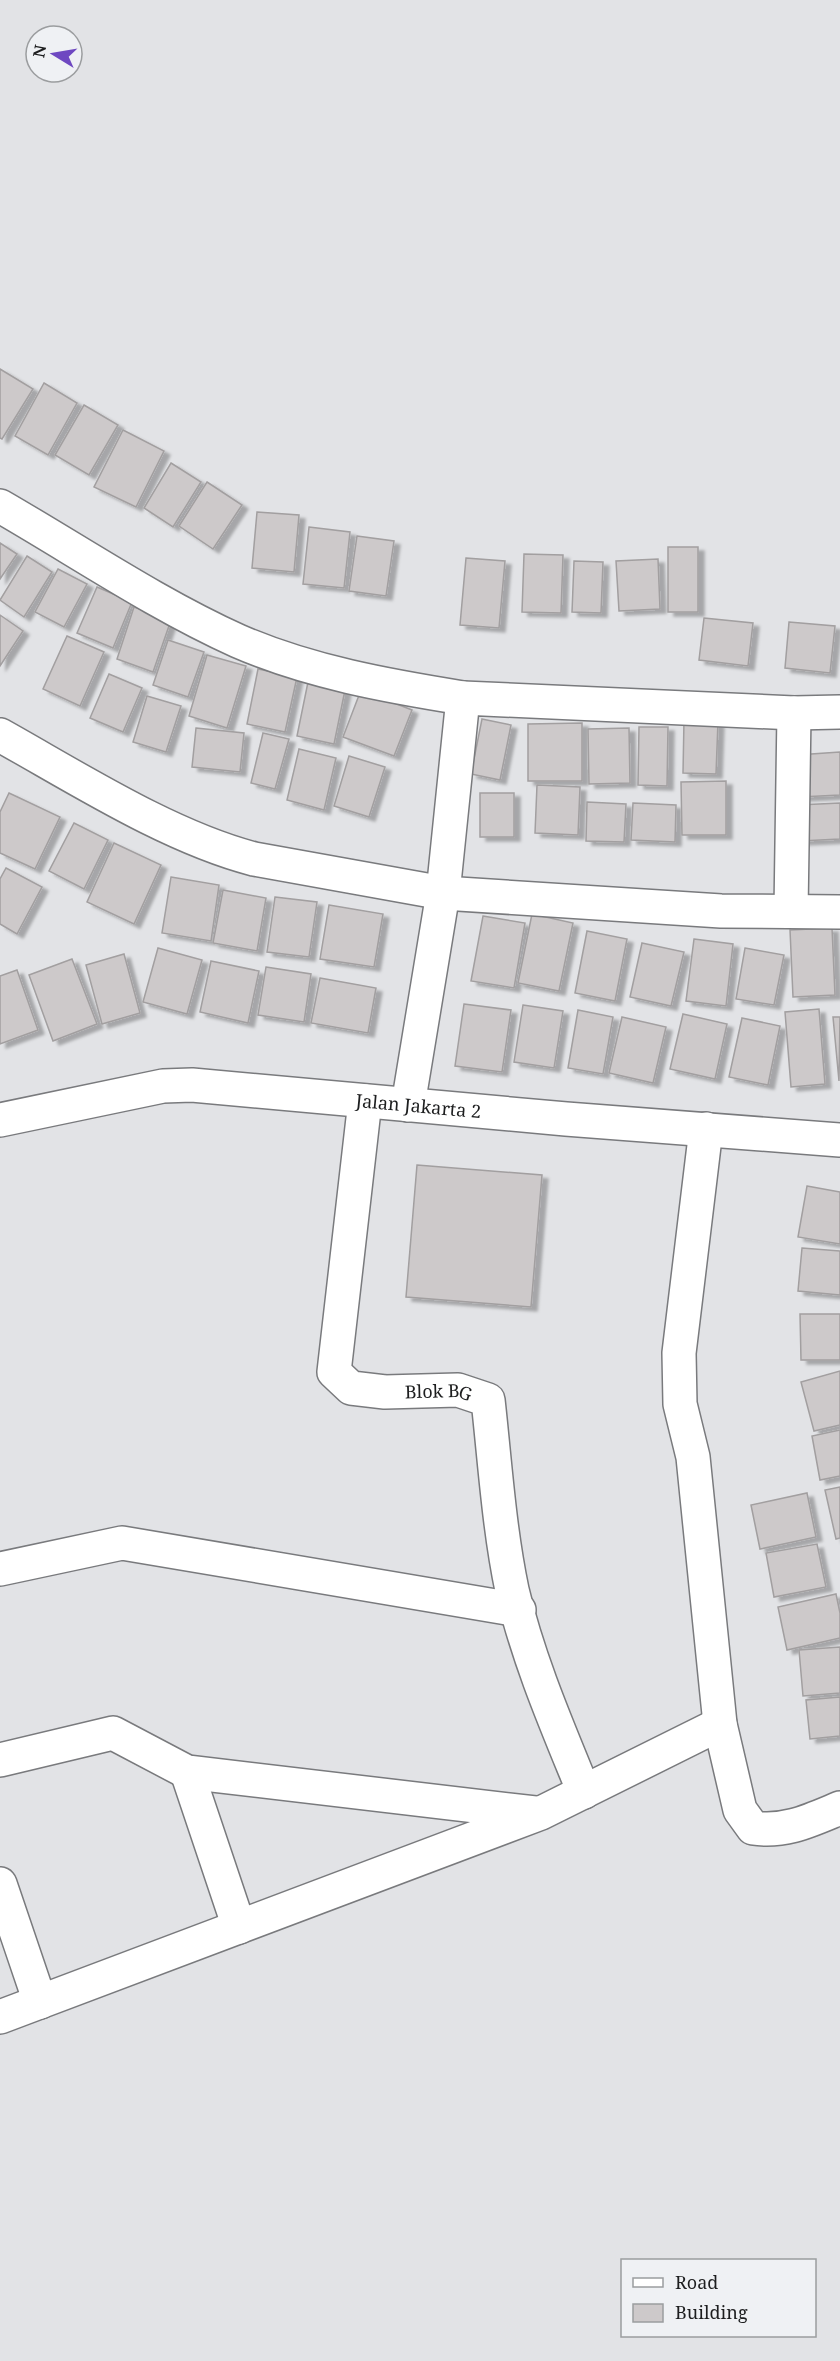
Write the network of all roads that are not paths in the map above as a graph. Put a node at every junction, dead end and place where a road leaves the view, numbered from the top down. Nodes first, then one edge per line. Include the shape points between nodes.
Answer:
1 (0, 506) edge
2 (463, 698) junction
3 (840, 712) edge
4 (794, 714) junction
5 (0, 735) edge
6 (443, 893) junction
7 (792, 911) junction
8 (840, 912) edge
9 (365, 1101) junction
10 (408, 1105) junction
11 (0, 1120) edge
12 (706, 1129) junction
13 (840, 1140) edge
14 (0, 1569) edge
15 (519, 1610) junction
16 (720, 1724) junction
17 (0, 1760) edge
18 (187, 1772) junction
19 (584, 1791) junction
20 (840, 1808) edge
21 (541, 1813) junction
22 (0, 1884) edge
23 (238, 1927) junction
24 (40, 2002) junction
25 (0, 2017) edge

1 - 2 street via 239,641 377,684
2 - 4 street
2 - 6 street
3 - 4 street
4 - 7 street
5 - 6 street via 165,824 233,854
6 - 7 street via 721,911
6 - 10 street
7 - 8 street
9 - 10 street, Jalan Jakarta 2
9 - 11 street, Jalan Jakarta 2 via 192,1084 163,1086
9 - 15 street, Blok BG via 334,1372 351,1388 385,1392 458,1390 488,1400 497,1490
10 - 12 street, Jalan Jakarta 2
12 - 13 street, Jalan Jakarta 2
12 - 16 street via 679,1353 680,1404 693,1457
14 - 15 street via 122,1543
15 - 19 street, Blok BG via 550,1708
16 - 19 street
16 - 20 street via 740,1810 753,1828 772,1831
17 - 18 street via 113,1733
18 - 21 street
18 - 23 street
19 - 21 street
21 - 23 street
22 - 24 street
23 - 24 street
24 - 25 street

